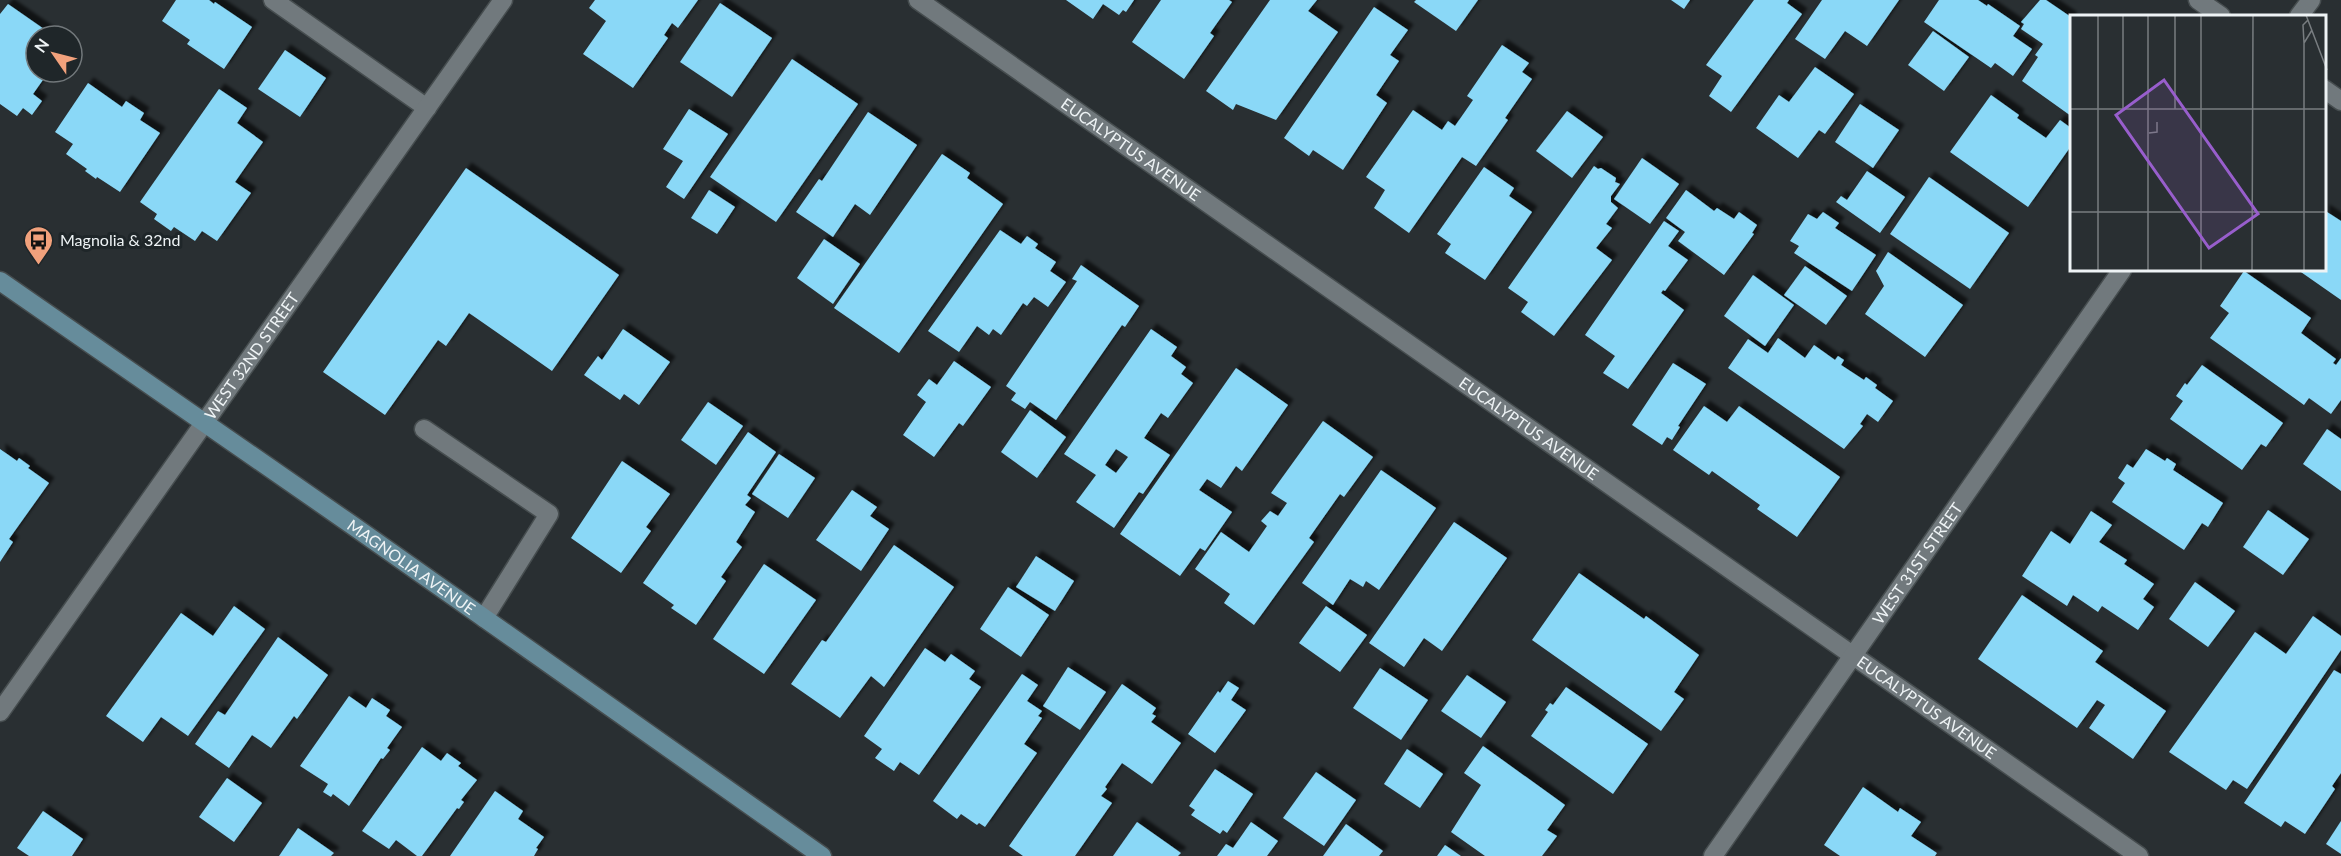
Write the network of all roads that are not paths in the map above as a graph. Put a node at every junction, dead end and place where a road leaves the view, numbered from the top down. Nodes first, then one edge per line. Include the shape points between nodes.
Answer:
1 (273, 0) edge
2 (503, 0) edge
3 (918, 0) edge
4 (2198, 0) edge
5 (2311, 0) edge
6 (2220, 15) edge
7 (2300, 15) edge
8 (2326, 90) edge
9 (2341, 101) edge
10 (427, 108) junction
11 (2121, 272) edge
12 (0, 281) edge
13 (204, 423) junction
14 (424, 429) dead end
15 (484, 618) junction
16 (1853, 654) junction
17 (0, 712) edge
18 (822, 856) edge
19 (1713, 856) edge
20 (2139, 856) edge

1 - 10 street
2 - 10 street, WEST 32ND STREET
3 - 16 street, EUCALYPTUS AVENUE
4 - 6 street
5 - 7 street
8 - 9 street
10 - 13 street, WEST 32ND STREET
11 - 16 street, WEST 31ST STREET
12 - 13 street, MAGNOLIA AVENUE
13 - 15 street, MAGNOLIA AVENUE
13 - 17 street, WEST 32ND STREET
14 - 15 street via 549,514
15 - 18 street, MAGNOLIA AVENUE
16 - 19 street, WEST 31ST STREET
16 - 20 street, EUCALYPTUS AVENUE

